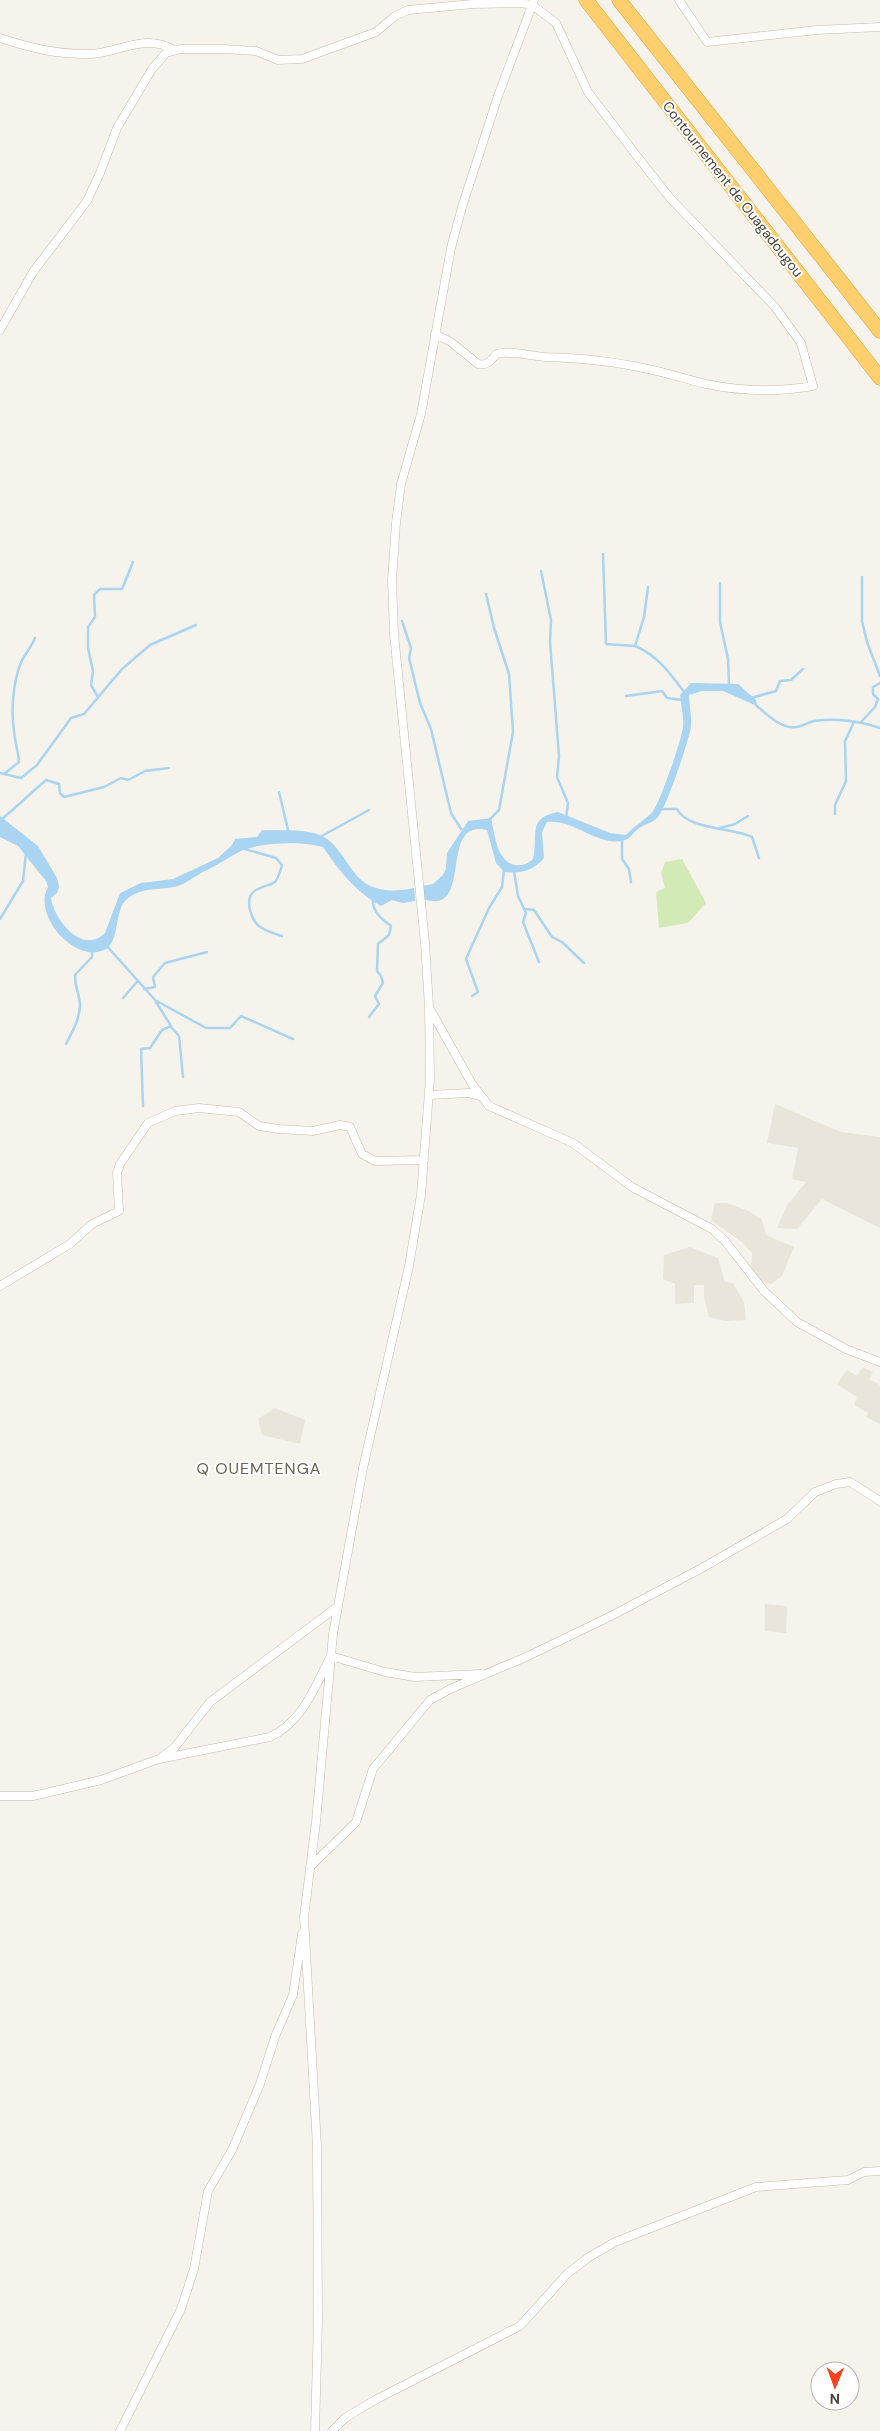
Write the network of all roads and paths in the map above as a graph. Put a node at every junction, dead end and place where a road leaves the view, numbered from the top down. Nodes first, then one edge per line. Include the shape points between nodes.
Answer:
1 (586, 0) edge
2 (619, 0) edge
3 (679, 0) edge
4 (520, 2) edge
5 (533, 3) edge
6 (880, 27) edge
7 (0, 38) edge
8 (174, 50) junction
9 (0, 330) edge
10 (880, 332) edge
11 (435, 334) junction
12 (880, 378) edge
13 (429, 1007) junction
14 (429, 1094) junction
15 (482, 1097) junction
16 (424, 1160) junction
17 (0, 1286) edge
18 (880, 1362) edge
19 (880, 1501) edge
20 (338, 1608) junction
21 (331, 1656) junction
22 (487, 1674) junction
23 (159, 1759) junction
24 (0, 1796) edge
25 (310, 1867) junction
26 (304, 1917) junction
27 (880, 2171) edge
28 (120, 2431) edge
29 (315, 2431) edge
30 (332, 2431) edge

1 - 12 highway, Contournement de Ouagadougou
2 - 10 highway, Contournement de Ouagadougou
3 - 6 street via 707,42
4 - 5 street
4 - 8 street via 408,10 376,32 302,59 278,60 256,51
5 - 11 street via 495,104 462,207
5 - 11 street via 556,23 588,92 670,198 775,307 801,343 813,386 736,388 614,363 505,352 496,354 490,363 483,365
7 - 8 street via 50,52 102,54 138,42 165,44
8 - 9 street via 166,53 152,69 117,128 86,201 33,272
11 - 13 street via 421,414 401,484 392,580 394,634
13 - 14 street
13 - 15 street
14 - 15 street via 468,1093
14 - 16 street
15 - 18 street via 489,1106 504,1114 573,1143 632,1186 712,1229 764,1291 797,1322 846,1349
16 - 17 street via 375,1160 362,1154 350,1127 340,1125 313,1131 280,1129 259,1126 239,1112 199,1108 175,1111 148,1123 120,1164 117,1173 119,1211 92,1224 70,1244
16 - 20 street via 410,1266 363,1468
19 - 22 street via 850,1482 815,1492 787,1519 702,1568 562,1640
20 - 21 street
20 - 23 street via 210,1702 175,1747
21 - 22 street via 415,1677
21 - 23 street via 300,1714 281,1732 270,1737
21 - 25 street
22 - 25 street via 430,1700 373,1769 356,1822
23 - 24 street via 101,1780 41,1794
25 - 26 street
26 - 28 street via 293,1995 232,2150 208,2191 194,2269 181,2310
26 - 29 street via 317,2154
27 - 30 street via 864,2172 848,2180 756,2187 615,2242 589,2256 567,2274 520,2326 375,2400 345,2418

